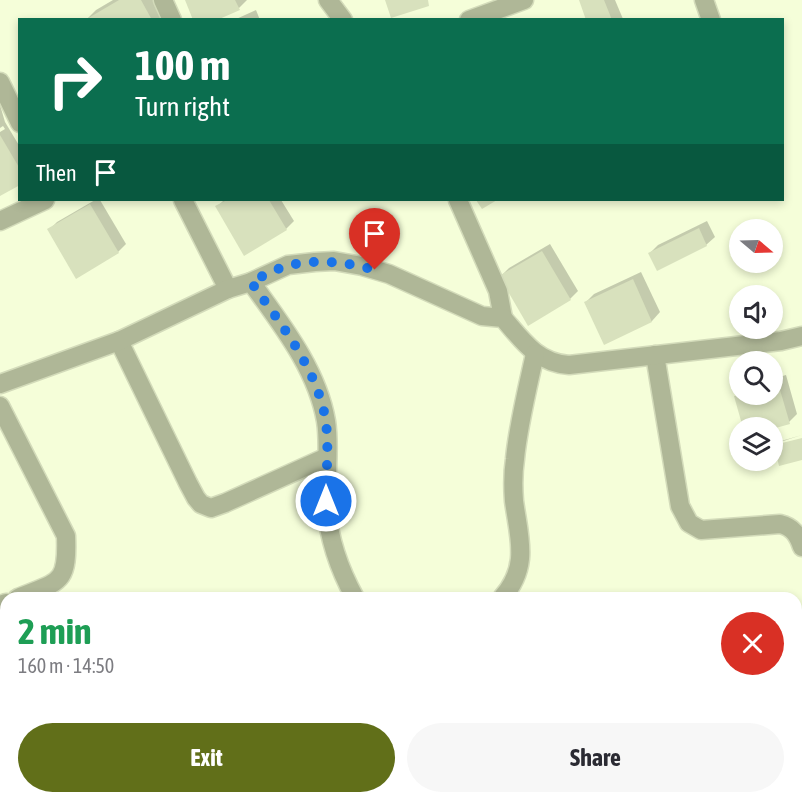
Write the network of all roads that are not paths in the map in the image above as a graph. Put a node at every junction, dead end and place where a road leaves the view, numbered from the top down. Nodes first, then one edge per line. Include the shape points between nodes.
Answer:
1 (163, 0) edge
2 (328, 0) edge
3 (524, 0) edge
4 (704, 0) edge
5 (171, 18) edge
6 (342, 18) edge
7 (474, 18) edge
8 (710, 18) edge
9 (0, 82) edge
10 (18, 119) edge
11 (43, 201) edge
12 (184, 201) edge
13 (458, 201) edge
14 (0, 221) edge
15 (251, 282) junction
16 (228, 289) junction
17 (503, 318) junction
18 (801, 334) edge
19 (119, 341) junction
20 (535, 354) junction
21 (655, 355) junction
22 (0, 384) edge
23 (0, 406) edge
24 (327, 457) junction
25 (802, 547) edge
26 (33, 592) edge
27 (352, 592) edge
28 (508, 592) edge

1 - 5 street
2 - 6 street
3 - 7 street
4 - 8 street
9 - 10 street
11 - 14 street
12 - 16 street
13 - 17 street via 498,291
15 - 16 street
15 - 17 street via 288,265 334,261 389,274 482,316
15 - 24 street via 313,379 326,421
16 - 19 street
17 - 20 street
18 - 21 street via 781,341
19 - 22 street
19 - 24 street via 201,504 211,508 225,503
20 - 21 street via 568,365
20 - 28 street via 515,459 514,499 522,547
21 - 25 street via 680,506 689,523 701,530 780,524 788,526
23 - 26 street via 66,536 65,569 57,582
24 - 27 street via 326,501 331,541

